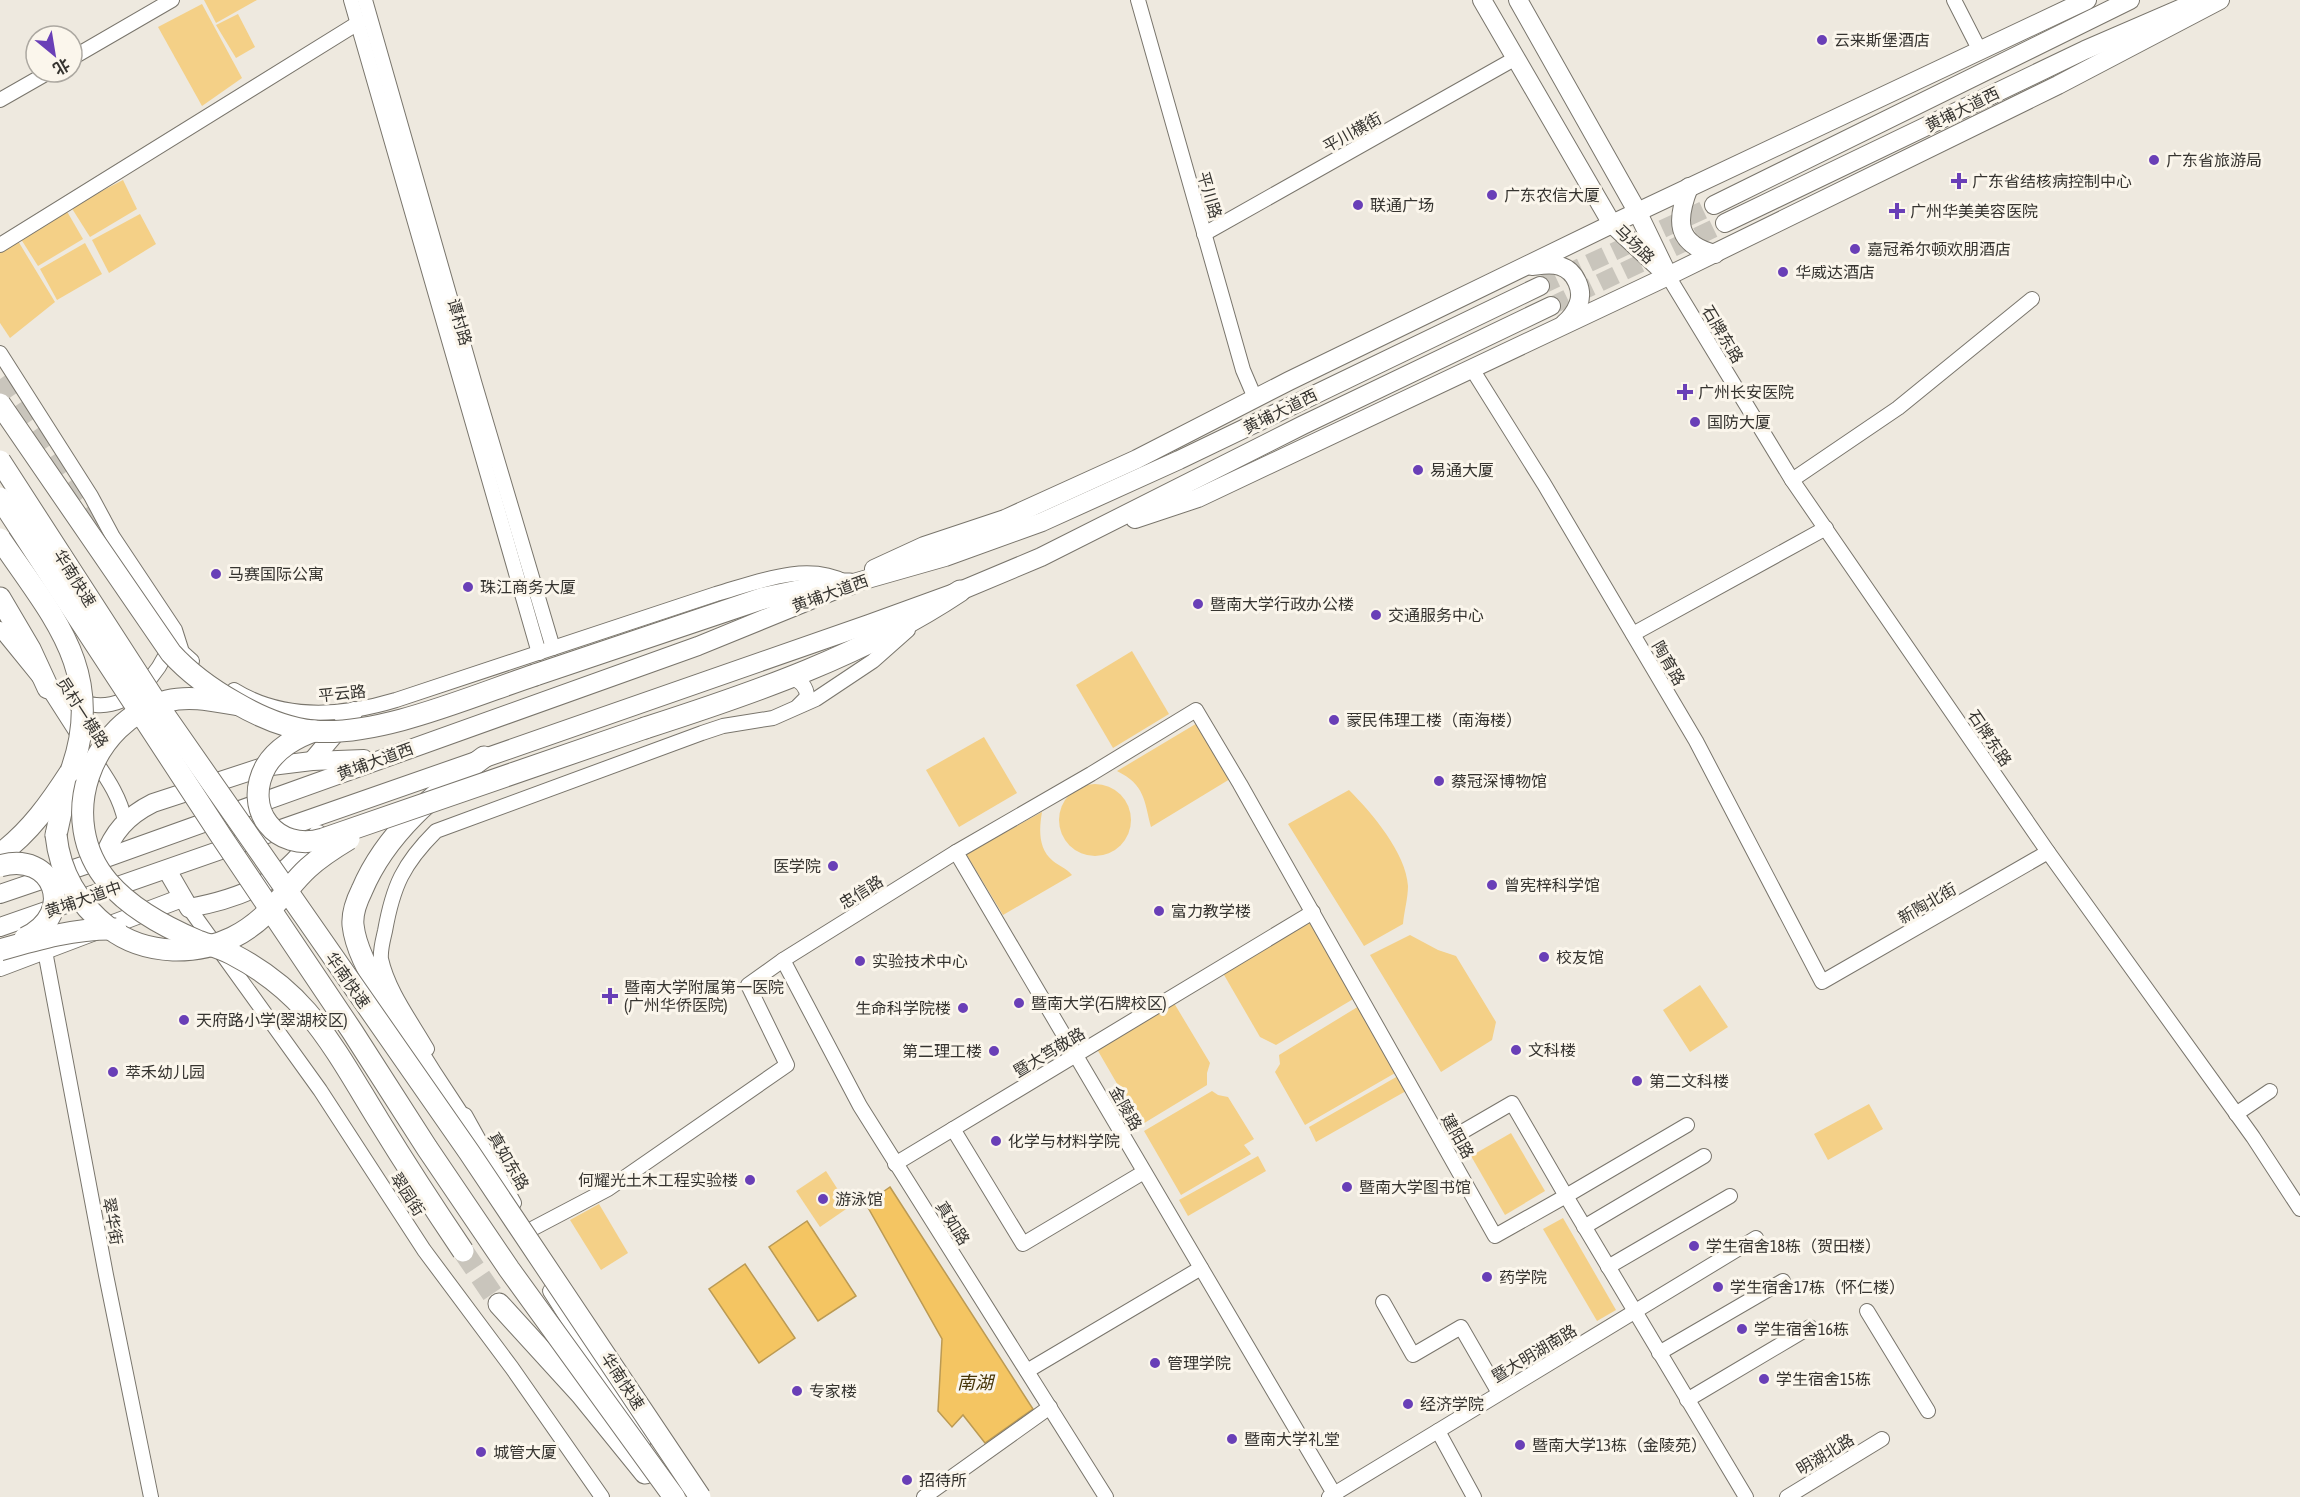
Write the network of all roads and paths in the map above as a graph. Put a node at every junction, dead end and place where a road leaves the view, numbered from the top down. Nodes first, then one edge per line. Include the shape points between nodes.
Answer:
1 (172, 0) edge
2 (351, 0) edge
3 (365, 0) edge
4 (1138, 0) edge
5 (1482, 0) edge
6 (1518, 0) edge
7 (1954, 0) edge
8 (2087, 0) edge
9 (2130, 0) edge
10 (2200, 0) edge
11 (2220, 0) edge
12 (357, 23) junction
13 (1979, 49) junction
14 (84, 51) edge
15 (1516, 58) junction
16 (28, 84) edge
17 (0, 100) edge
18 (1689, 187) junction
19 (1714, 205) tunnel mouth
20 (1637, 212) junction
21 (1725, 222) tunnel mouth
22 (1612, 224) junction
23 (1204, 234) junction
24 (0, 245) edge
25 (1715, 254) junction
26 (1525, 267) junction
27 (1668, 276) junction
28 (1540, 286) tunnel mouth
29 (2032, 299) dead end
30 (1551, 306) tunnel mouth
31 (1560, 328) junction
32 (0, 353) edge
33 (1472, 369) junction
34 (1255, 398) junction
35 (0, 404) edge
36 (0, 461) edge
37 (1792, 480) junction
38 (0, 498) edge
39 (1826, 528) junction
40 (1085, 536) junction
41 (0, 539) edge
42 (850, 584) junction
43 (960, 591) junction
44 (0, 598) edge
45 (925, 614) junction
46 (0, 629) edge
47 (175, 630) junction
48 (1633, 634) junction
49 (553, 648) junction
50 (539, 653) junction
51 (790, 677) junction
52 (48, 688) junction
53 (82, 702) junction
54 (239, 705) junction
55 (798, 706) junction
56 (354, 711) junction
57 (314, 731) junction
58 (484, 757) junction
59 (381, 759) junction
60 (312, 761) junction
61 (71, 771) junction
62 (344, 807) junction
63 (412, 810) junction
64 (125, 820) junction
65 (956, 852) junction
66 (2048, 852) junction
67 (0, 854) edge
68 (103, 859) junction
69 (0, 866) edge
70 (167, 870) junction
71 (2, 892) edge
72 (186, 903) junction
73 (1312, 912) junction
74 (0, 927) edge
75 (196, 940) junction
76 (0, 950) edge
77 (45, 951) junction
78 (783, 960) junction
79 (0, 967) edge
80 (1822, 982) joint
81 (1076, 1055) junction
82 (2270, 1091) dead end
83 (2236, 1114) junction
84 (1687, 1125) dead end
85 (953, 1129) junction
86 (1443, 1143) junction
87 (1704, 1156) dead end
88 (895, 1164) junction
89 (1144, 1172) junction
90 (1566, 1196) junction
91 (1730, 1196) dead end
92 (2300, 1209) edge
93 (1584, 1227) junction
94 (530, 1230) junction
95 (1756, 1238) dead end
96 (463, 1251) tunnel mouth
97 (1201, 1268) junction
98 (1608, 1268) junction
99 (1782, 1281) dead end
100 (569, 1299) junction
101 (1383, 1302) dead end
102 (499, 1304) tunnel mouth
103 (1867, 1311) dead end
104 (1636, 1312) junction
105 (1810, 1327) dead end
106 (1659, 1353) junction
107 (1027, 1371) junction
108 (1499, 1393) junction
109 (1687, 1400) junction
110 (1050, 1407) junction
111 (1928, 1411) dead end
112 (1438, 1431) junction
113 (1882, 1439) dead end
114 (1333, 1496) edge
115 (151, 1497) edge
116 (602, 1497) edge
117 (663, 1497) edge
118 (674, 1497) edge
119 (681, 1497) edge
120 (700, 1497) edge
121 (924, 1497) edge
122 (1106, 1497) edge
123 (1474, 1497) edge
124 (1746, 1497) edge
125 (1786, 1497) edge

1 - 14 street
2 - 12 street, 谭村路
3 - 49 street, 谭村路
4 - 23 street, 平川路
5 - 15 main road, 马场路
6 - 20 main road, 马场路
7 - 13 street
8 - 13 main road
9 - 19 main road, 黄埔大道西
10 - 21 main road, 黄埔大道西 via 2085,50
11 - 25 main road via 2049,90
12 - 24 street
12 - 50 street, 谭村路
13 - 18 main road
15 - 22 main road, 马场路
15 - 23 street, 平川横街
16 - 17 street
18 - 20 main road
18 - 25 main road via 1679,216 1684,235 1694,246
20 - 22 main road
20 - 27 main road, 马场路
22 - 26 main road
22 - 27 main road, 马场路
23 - 34 street, 平川路 via 1243,370
25 - 27 main road
26 - 31 main road via 1560,266 1577,281 1579,304
26 - 34 main road
27 - 31 main road
27 - 37 street, 石牌东路
28 - 42 main road, 黄埔大道西 via 1060,515 945,557
29 - 37 street via 1898,408
30 - 40 main road, 黄埔大道西 via 1220,466
31 - 33 main road
32 - 47 street, 平云路
33 - 40 main road via 1197,498
33 - 48 street, 陶育路
34 - 42 main road via 1057,496 910,552
35 - 54 highway, bridge via 171,653 195,677
36 - 100 highway, 华南快速, bridge via 165,715
37 - 39 street, 石牌东路
38 - 118 highway, 华南快速, bridge via 427,1148
39 - 48 street
39 - 66 street, 石牌东路
40 - 43 main road, 黄埔大道西
41 - 53 highway, bridge via 65,636 79,674
42 - 49 street, 平云路 via 826,573 784,576 716,594
42 - 57 highway, bridge via 764,598 391,722
42 - 59 main road, 黄埔大道西 via 698,646
43 - 45 highway
43 - 58 main road, 黄埔大道西
44 - 52 highway
45 - 51 highway
45 - 55 street via 873,661 831,690
46 - 52 street, 员村一横路
47 - 53 street via 162,663 130,695 107,705
47 - 56 street, 平云路 via 182,652 203,671 246,697 295,711
48 - 80 street, 陶育路 via 1696,741
49 - 50 street, 平云路
50 - 56 street, 平云路
51 - 55 street via 798,680 807,692
51 - 63 highway, bridge
52 - 53 street
52 - 64 street, 员村一横路 via 116,794
53 - 61 highway, bridge via 82,730
54 - 57 highway, bridge via 262,718
54 - 75 highway, bridge via 179,699 136,714 103,745 83,795 86,841 107,882 140,910
55 - 94 street, 真如东路 via 773,718 702,733 436,831 404,869 390,901 381,956 388,980
56 - 60 main road
57 - 63 highway, bridge via 285,745 262,775 260,809 280,836 294,842 315,841
58 - 62 main road, 黄埔大道西
58 - 100 highway, bridge via 411,817 377,858 359,896 353,924 363,955 407,1035
59 - 60 main road
59 - 68 main road, 黄埔大道西
60 - 64 main road via 263,767 232,776 153,803
61 - 63 highway, bridge via 56,828 66,877 86,907 111,930 132,942 167,950 201,949 240,935 258,923 320,857 350,838
61 - 67 highway via 41,814
62 - 70 main road, 黄埔大道西
62 - 72 main road via 288,867 270,880 209,904
64 - 68 main road
65 - 73 street, 建阳路 via 1196,710
65 - 78 street, 忠信路
65 - 81 street, 金陵路
66 - 80 street, 新陶北街
66 - 83 street, 石牌东路
68 - 71 main road, 黄埔大道中
69 - 76 highway, bridge via 22,863 35,867 47,878 56,899 44,927
70 - 72 main road
70 - 74 main road, 黄埔大道中
72 - 77 main road
72 - 116 street, 翠园街 via 320,1090 424,1250
73 - 81 street, 暨大笃敬路
73 - 86 street, 建阳路
75 - 76 highway, bridge via 100,929 64,933
75 - 96 highway, bridge via 231,953 257,969 306,1011 330,1042
77 - 79 main road
77 - 115 street, 翠华街
78 - 88 street, 真如路
78 - 94 street, 忠信路 via 748,985 787,1065 608,1189
81 - 85 street, 暨大笃敬路
81 - 89 street, 金陵路
82 - 83 street
83 - 92 street, 石牌东路
84 - 90 street
85 - 88 street, 暨大笃敬路
85 - 89 street via 1023,1244
86 - 90 street via 1512,1103
86 - 90 street, 建阳路 via 1495,1236
87 - 93 street
88 - 107 street, 真如路
89 - 97 street, 金陵路
90 - 93 street
91 - 98 street
93 - 98 street
94 - 119 street via 525,1252
95 - 104 street, 暨大明湖南路
97 - 107 street
97 - 114 street, 金陵路
98 - 104 street
99 - 106 street
100 - 120 highway, 华南快速, bridge
101 - 108 street via 1413,1355 1461,1327
102 - 117 highway via 581,1394
103 - 111 street
104 - 106 street
104 - 108 street, 暨大明湖南路
105 - 109 street
106 - 109 street
107 - 110 street, 真如路
108 - 112 street, 暨大明湖南路
109 - 124 street
110 - 121 street
110 - 122 street, 真如路
112 - 114 street, 暨大明湖南路
112 - 123 street
113 - 125 street, 明湖北路

